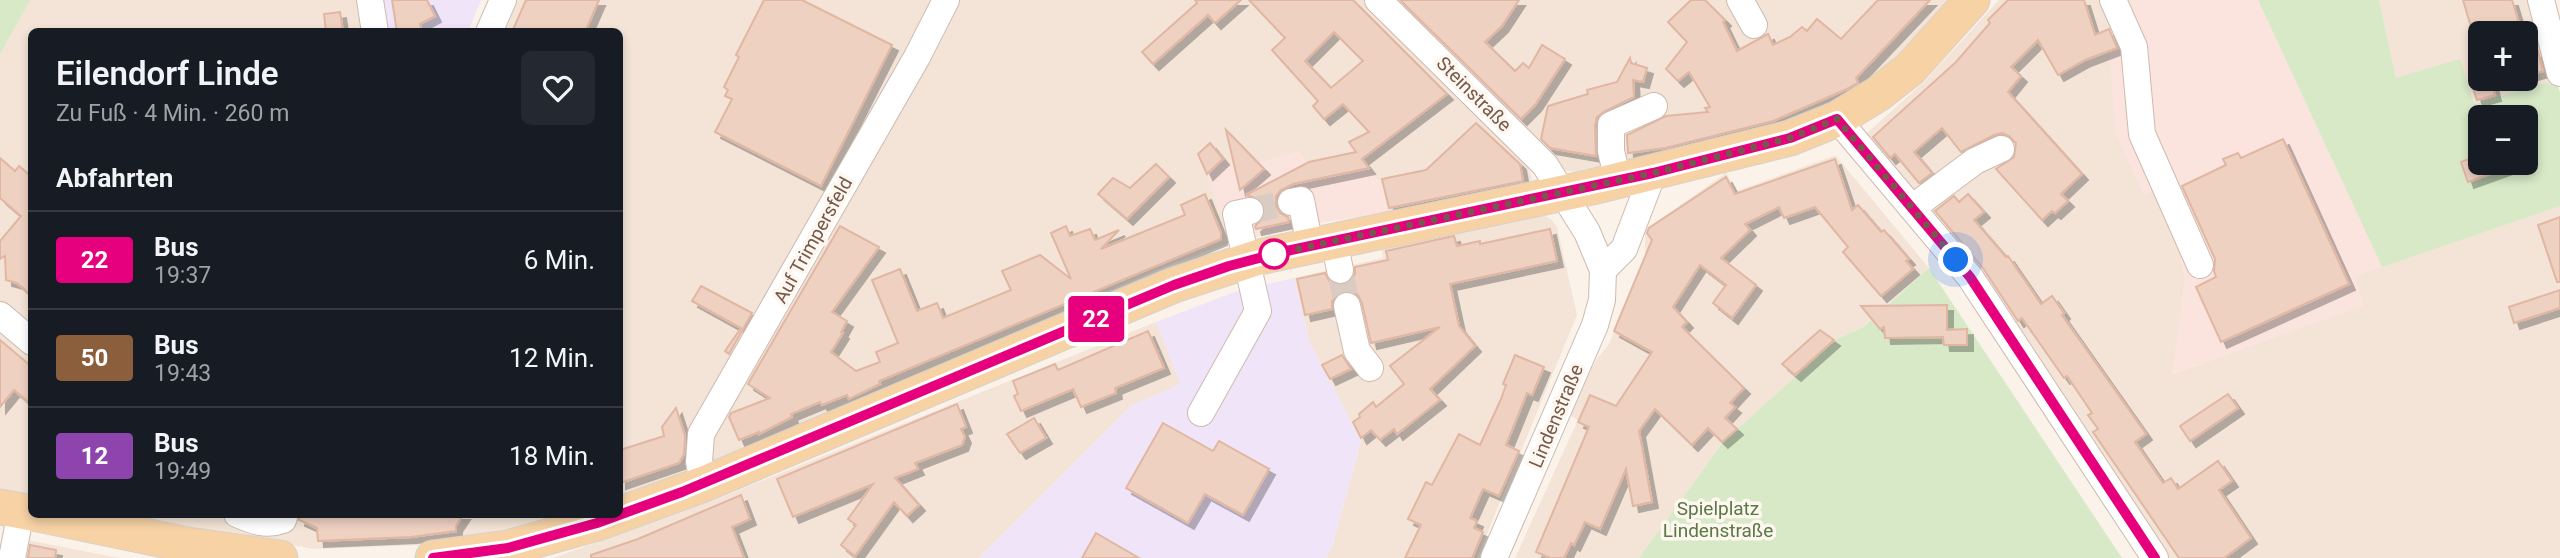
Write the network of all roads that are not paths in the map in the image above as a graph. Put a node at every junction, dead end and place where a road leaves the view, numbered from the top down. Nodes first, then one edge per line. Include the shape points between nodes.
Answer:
1 (370, 0) edge
2 (503, 0) edge
3 (946, 0) edge
4 (1378, 0) edge
5 (1740, 0) edge
6 (1972, 0) edge
7 (2113, 0) edge
8 (2541, 0) edge
9 (1754, 25) dead end
10 (374, 28) edge
11 (491, 28) edge
12 (2560, 73) edge
13 (1654, 106) dead end
14 (1837, 119) junction
15 (2001, 149) dead end
16 (1653, 173) junction
17 (1619, 181) junction
18 (1564, 193) junction
19 (1291, 202) dead end
20 (1912, 208) junction
21 (1250, 211) dead end
22 (1328, 252) junction
23 (1246, 261) junction
24 (2200, 265) dead end
25 (1603, 270) junction
26 (1347, 306) tunnel mouth
27 (0, 315) edge
28 (28, 339) edge
29 (1370, 368) dead end
30 (1201, 412) dead end
31 (704, 484) junction
32 (23, 511) edge
33 (623, 514) edge
34 (57, 518) edge
35 (247, 518) edge
36 (282, 518) edge
37 (611, 518) edge
38 (12, 558) edge
39 (280, 558) edge
40 (433, 558) edge
41 (1494, 558) edge
42 (2155, 558) edge

1 - 10 street
2 - 11 street
3 - 31 street, Auf Trimpersfeld via 701,435 699,462
4 - 18 street, Steinstraße via 1545,165
5 - 9 street
6 - 14 main road via 1910,69
7 - 24 street via 2134,47 2142,134
8 - 12 street
13 - 17 street via 1611,125 1611,151
14 - 16 main road via 1790,138
14 - 20 street
15 - 20 street via 1975,161
16 - 17 main road
16 - 25 street via 1624,249
17 - 18 main road
18 - 22 main road
18 - 25 street, Lindenstraße
19 - 22 street via 1301,200
20 - 42 street via 1970,277
21 - 23 street via 1237,214
22 - 23 main road
23 - 30 street via 1258,310
23 - 31 main road via 1174,285
25 - 41 street, Lindenstraße via 1595,325
26 - 29 street via 1357,351
27 - 28 street
31 - 33 main road
32 - 38 street
34 - 39 main road
35 - 36 street via 272,524
37 - 40 main road via 508,548

